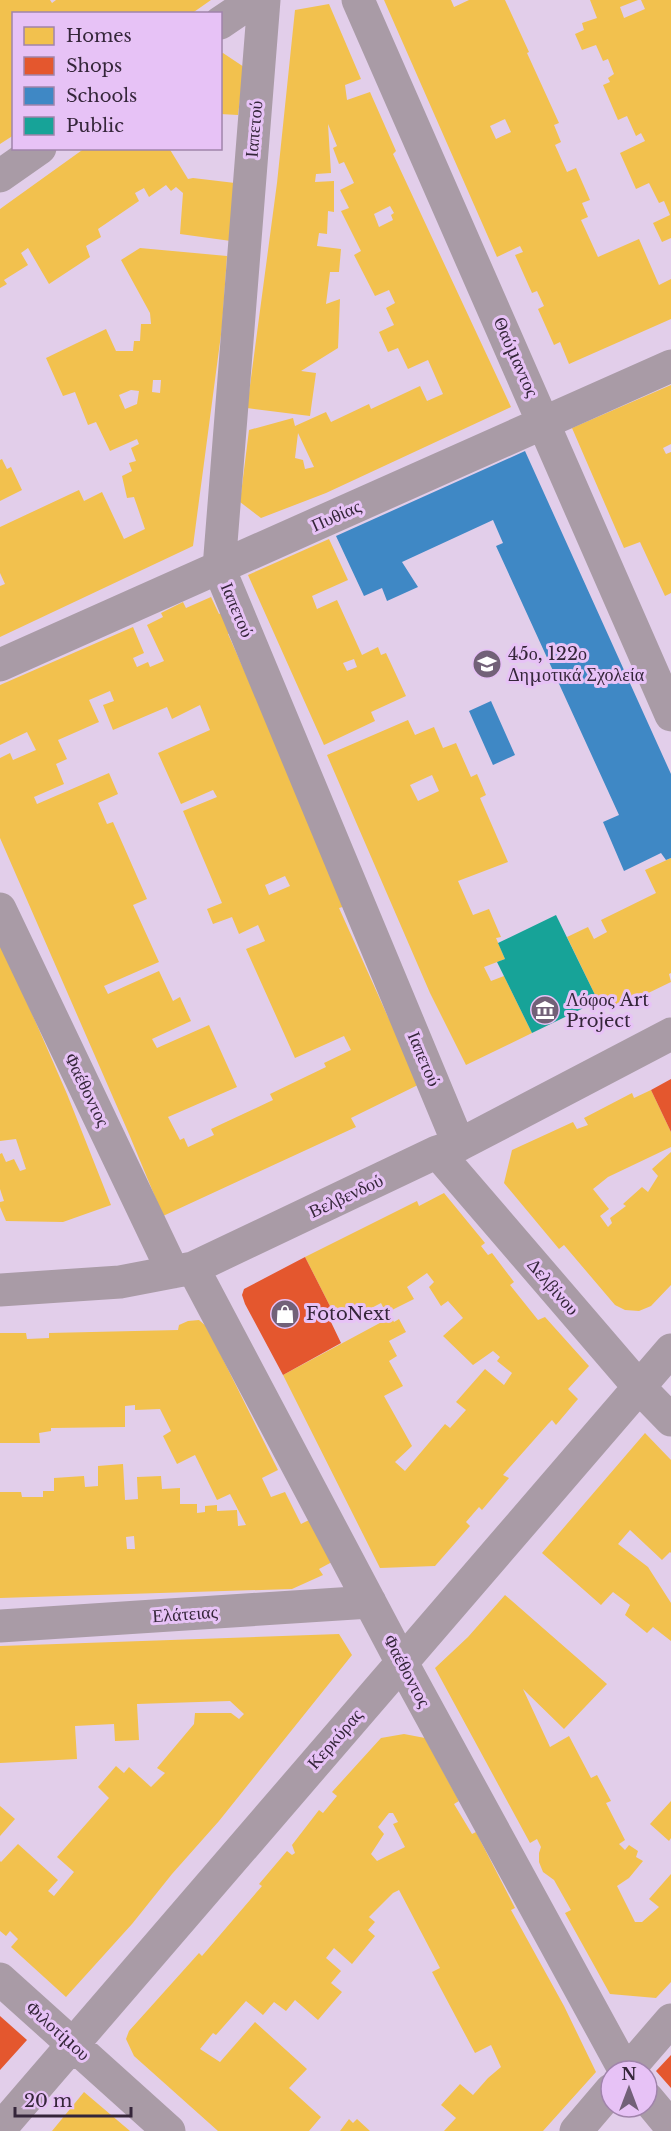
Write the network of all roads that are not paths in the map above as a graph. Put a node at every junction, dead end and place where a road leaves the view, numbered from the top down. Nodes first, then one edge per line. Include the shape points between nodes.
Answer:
1 (254, 0) edge
2 (264, 0) edge
3 (358, 0) edge
4 (222, 22) edge
5 (37, 150) edge
6 (0, 176) edge
7 (671, 366) edge
8 (545, 423) junction
9 (219, 568) junction
10 (0, 666) edge
11 (671, 715) edge
12 (0, 909) edge
13 (671, 1034) edge
14 (448, 1148) junction
15 (183, 1270) junction
16 (0, 1290) edge
17 (671, 1350) edge
18 (639, 1387) junction
19 (671, 1420) edge
20 (370, 1602) junction
21 (0, 1626) edge
22 (402, 1661) junction
23 (0, 1980) edge
24 (671, 2020) edge
25 (73, 2044) junction
26 (619, 2059) edge
27 (637, 2059) edge
28 (599, 2104) edge
29 (659, 2112) edge
30 (671, 2127) edge
31 (0, 2128) edge
32 (169, 2131) edge
33 (576, 2131) edge

1 - 4 street
2 - 9 street, Ιαπετού
3 - 8 street, Θαύμαντος
5 - 6 street
7 - 8 street, Πυθίας
8 - 9 street, Πυθίας
8 - 11 street, Θαύμαντος
9 - 10 street, Πυθίας
9 - 14 street, Ιαπετού
12 - 15 street, Φαέθοντος
13 - 14 street, Βελβενδού
14 - 15 street, Βελβενδού
14 - 18 street, Δελβίνου
15 - 16 street, Βελβενδού via 120,1282
15 - 20 street, Φαέθοντος
17 - 18 street, Κερκύρας
18 - 19 street, Δελβίνου
18 - 22 street, Κερκύρας
20 - 21 street, Ελάτειας
20 - 22 street, Φαέθοντος
22 - 25 street, Κερκύρας
22 - 26 street, Φαέθοντος
23 - 25 street, Φιλοτίμου
24 - 27 street
25 - 31 street, Κερκύρας
25 - 32 street, Φιλοτίμου
28 - 33 street
29 - 30 street

